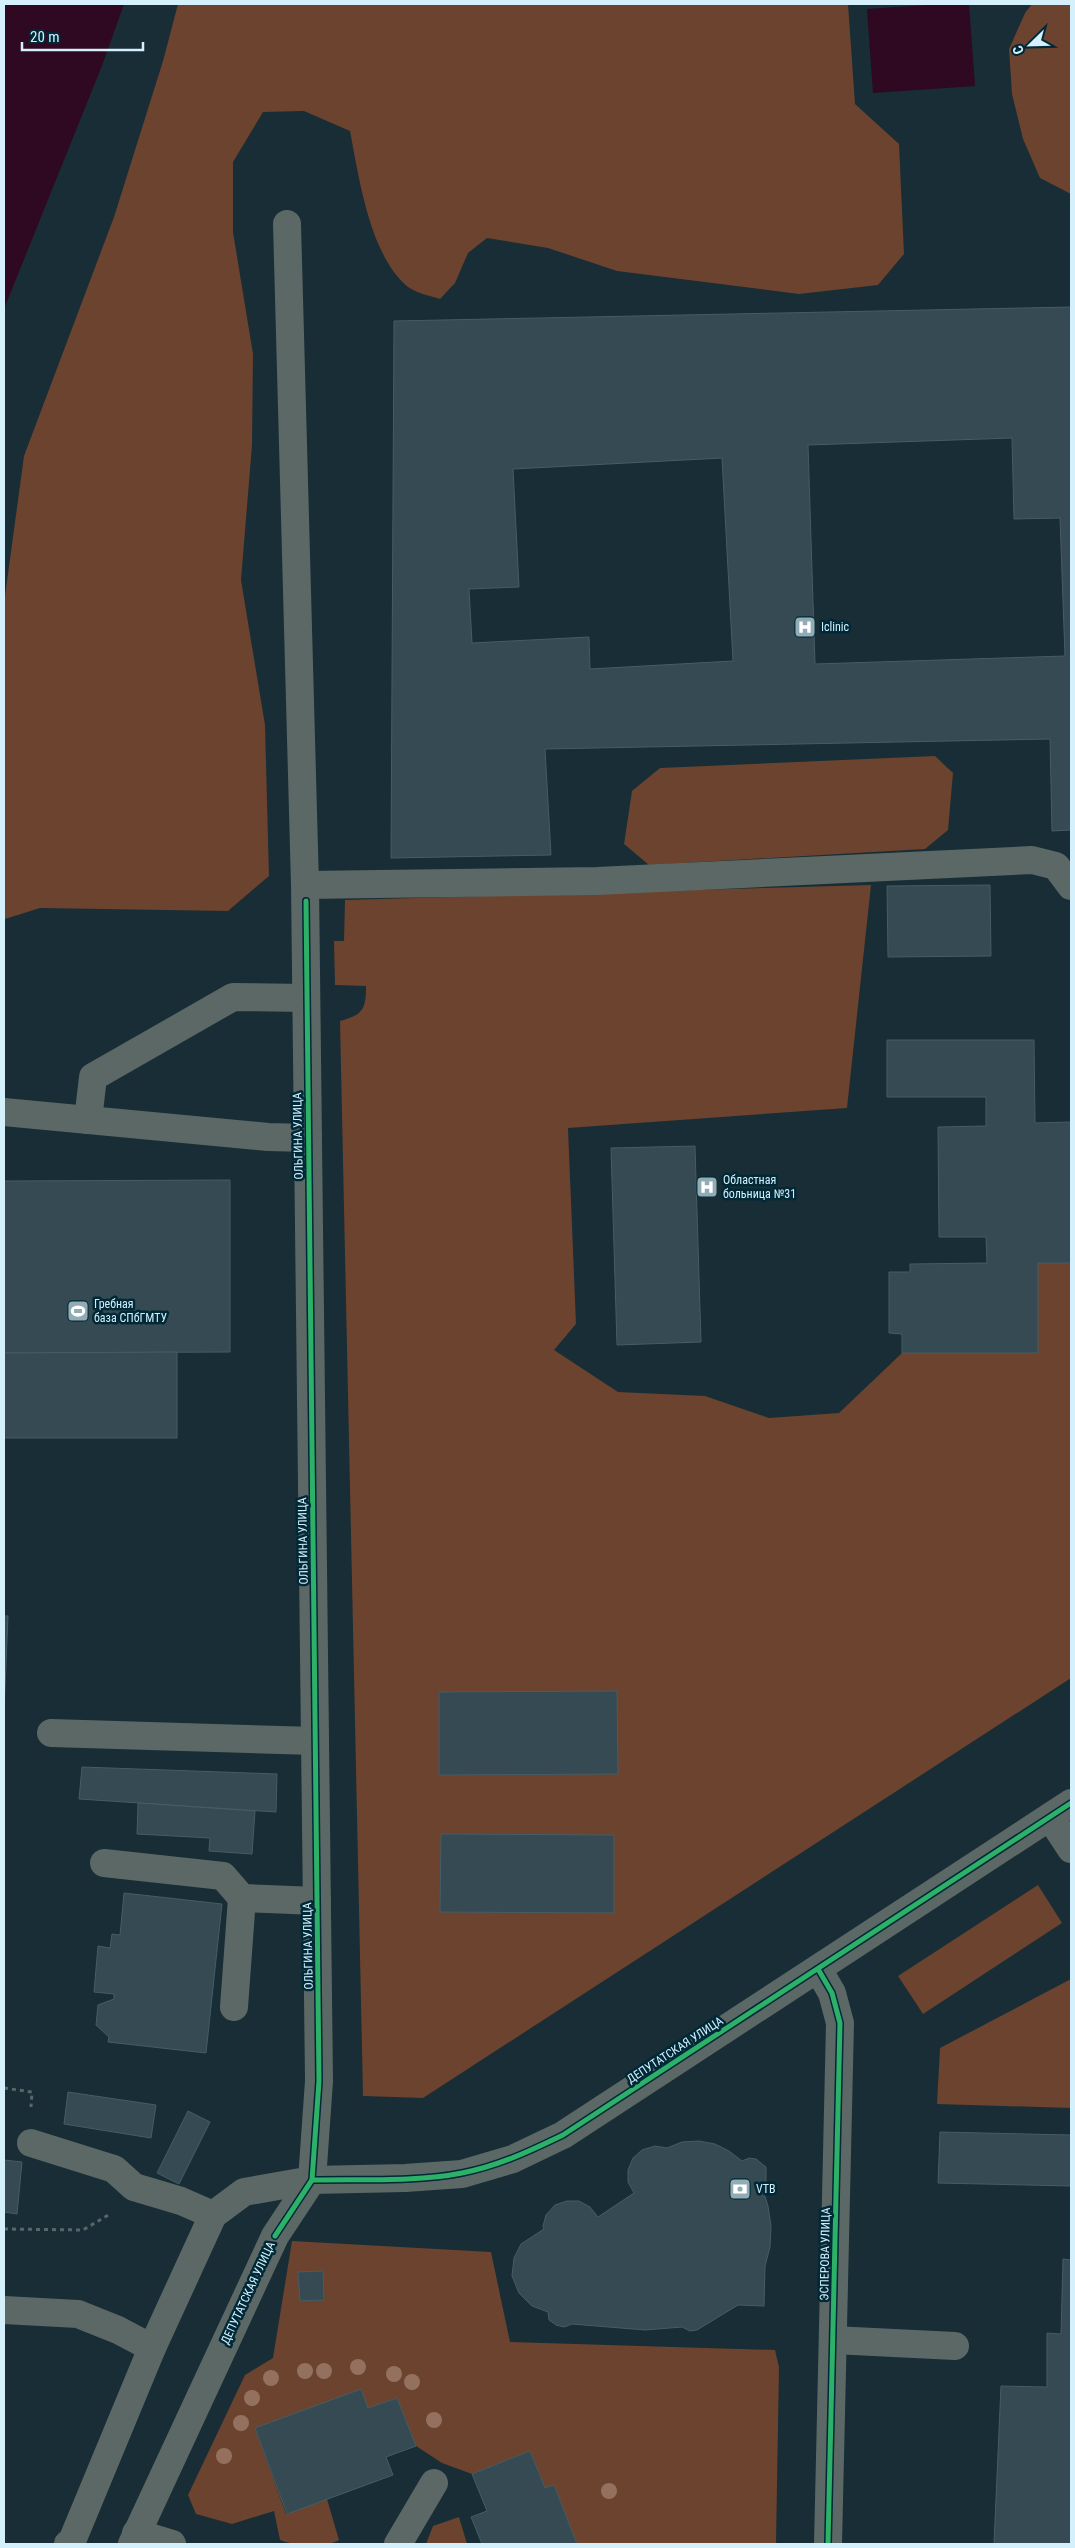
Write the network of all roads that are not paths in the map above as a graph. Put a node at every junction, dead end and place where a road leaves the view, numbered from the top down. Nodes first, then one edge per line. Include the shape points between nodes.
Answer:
1 (287, 224) dead end
2 (1071, 886) edge
3 (306, 893) junction
4 (306, 998) junction
5 (4, 1112) edge
6 (88, 1120) junction
7 (308, 1138) junction
8 (51, 1733) dead end
9 (316, 1741) junction
10 (1060, 1810) edge
11 (1071, 1850) edge
12 (104, 1863) dead end
13 (242, 1898) junction
14 (317, 1901) junction
15 (818, 1969) junction
16 (234, 2008) dead end
17 (31, 2143) dead end
18 (312, 2180) junction
19 (213, 2215) junction
20 (4, 2310) edge
21 (833, 2340) junction
22 (955, 2346) dead end
23 (152, 2348) junction
24 (434, 2483) dead end
25 (134, 2538) edge
26 (68, 2544) edge
27 (172, 2544) edge
28 (398, 2544) edge
29 (828, 2544) edge

1 - 3 street, ОЛЬГИНА УЛИЦА
2 - 3 street via 1056,866 1032,860
3 - 4 street, ОЛЬГИНА УЛИЦА
4 - 6 street via 232,997 93,1077
4 - 7 street, ОЛЬГИНА УЛИЦА
5 - 6 street
6 - 7 street via 268,1138
7 - 9 street, ОЛЬГИНА УЛИЦА
8 - 9 street
9 - 14 street, ОЛЬГИНА УЛИЦА
10 - 11 street
10 - 15 street, ДЕПУТАТСКАЯ УЛИЦА
12 - 13 street via 223,1876
13 - 14 street
13 - 16 street
14 - 18 street, ОЛЬГИНА УЛИЦА via 320,2081
15 - 18 street, ДЕПУТАТСКАЯ УЛИЦА via 563,2135 513,2159 462,2174
15 - 21 street, ЭСПЕРОВА УЛИЦА via 832,1992 840,2023
17 - 19 street via 114,2169 134,2187 181,2201
18 - 19 street via 244,2192
18 - 25 street, ДЕПУТАТСКАЯ УЛИЦА via 275,2236
19 - 23 street
20 - 23 street via 78,2314
21 - 22 street
21 - 29 street, ЭСПЕРОВА УЛИЦА
23 - 26 street
24 - 28 street
25 - 27 street

